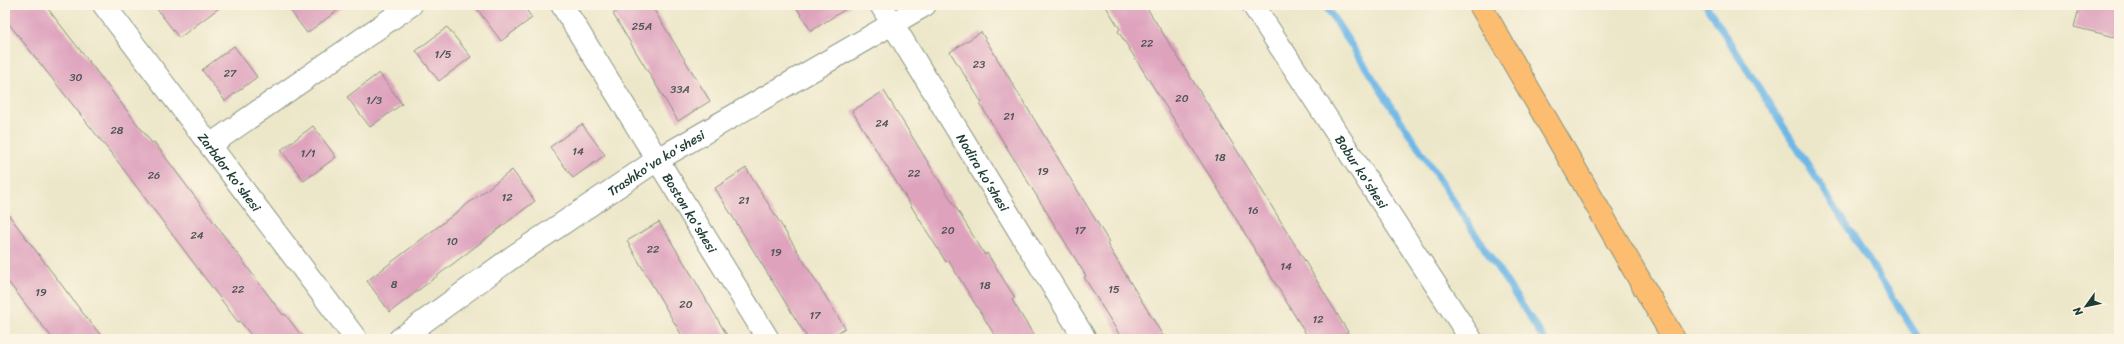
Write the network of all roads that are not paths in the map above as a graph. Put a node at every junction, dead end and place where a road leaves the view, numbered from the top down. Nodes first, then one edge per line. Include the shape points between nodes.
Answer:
1 (104, 5) edge
2 (411, 5) edge
3 (562, 5) edge
4 (881, 5) edge
5 (925, 5) edge
6 (1252, 5) edge
7 (1480, 5) edge
8 (893, 24) junction
9 (210, 145) junction
10 (657, 160) junction
11 (356, 339) edge
12 (400, 339) edge
13 (768, 339) edge
14 (1085, 339) edge
15 (1471, 339) edge
16 (1674, 339) edge

1 - 9 street, Zarbdor ko'shesi
2 - 9 street
3 - 10 street, Boston ko'shesi
4 - 8 street, Nodira ko'shesi
5 - 8 street, Trashko'va ko'shesi
6 - 15 street, Bobur ko'shesi
7 - 16 highway
8 - 10 street, Trashko'va ko'shesi
8 - 14 street, Nodira ko'shesi
9 - 11 street, Zarbdor ko'shesi
10 - 12 street, Trashko'va ko'shesi via 514,256
10 - 13 street, Boston ko'shesi

